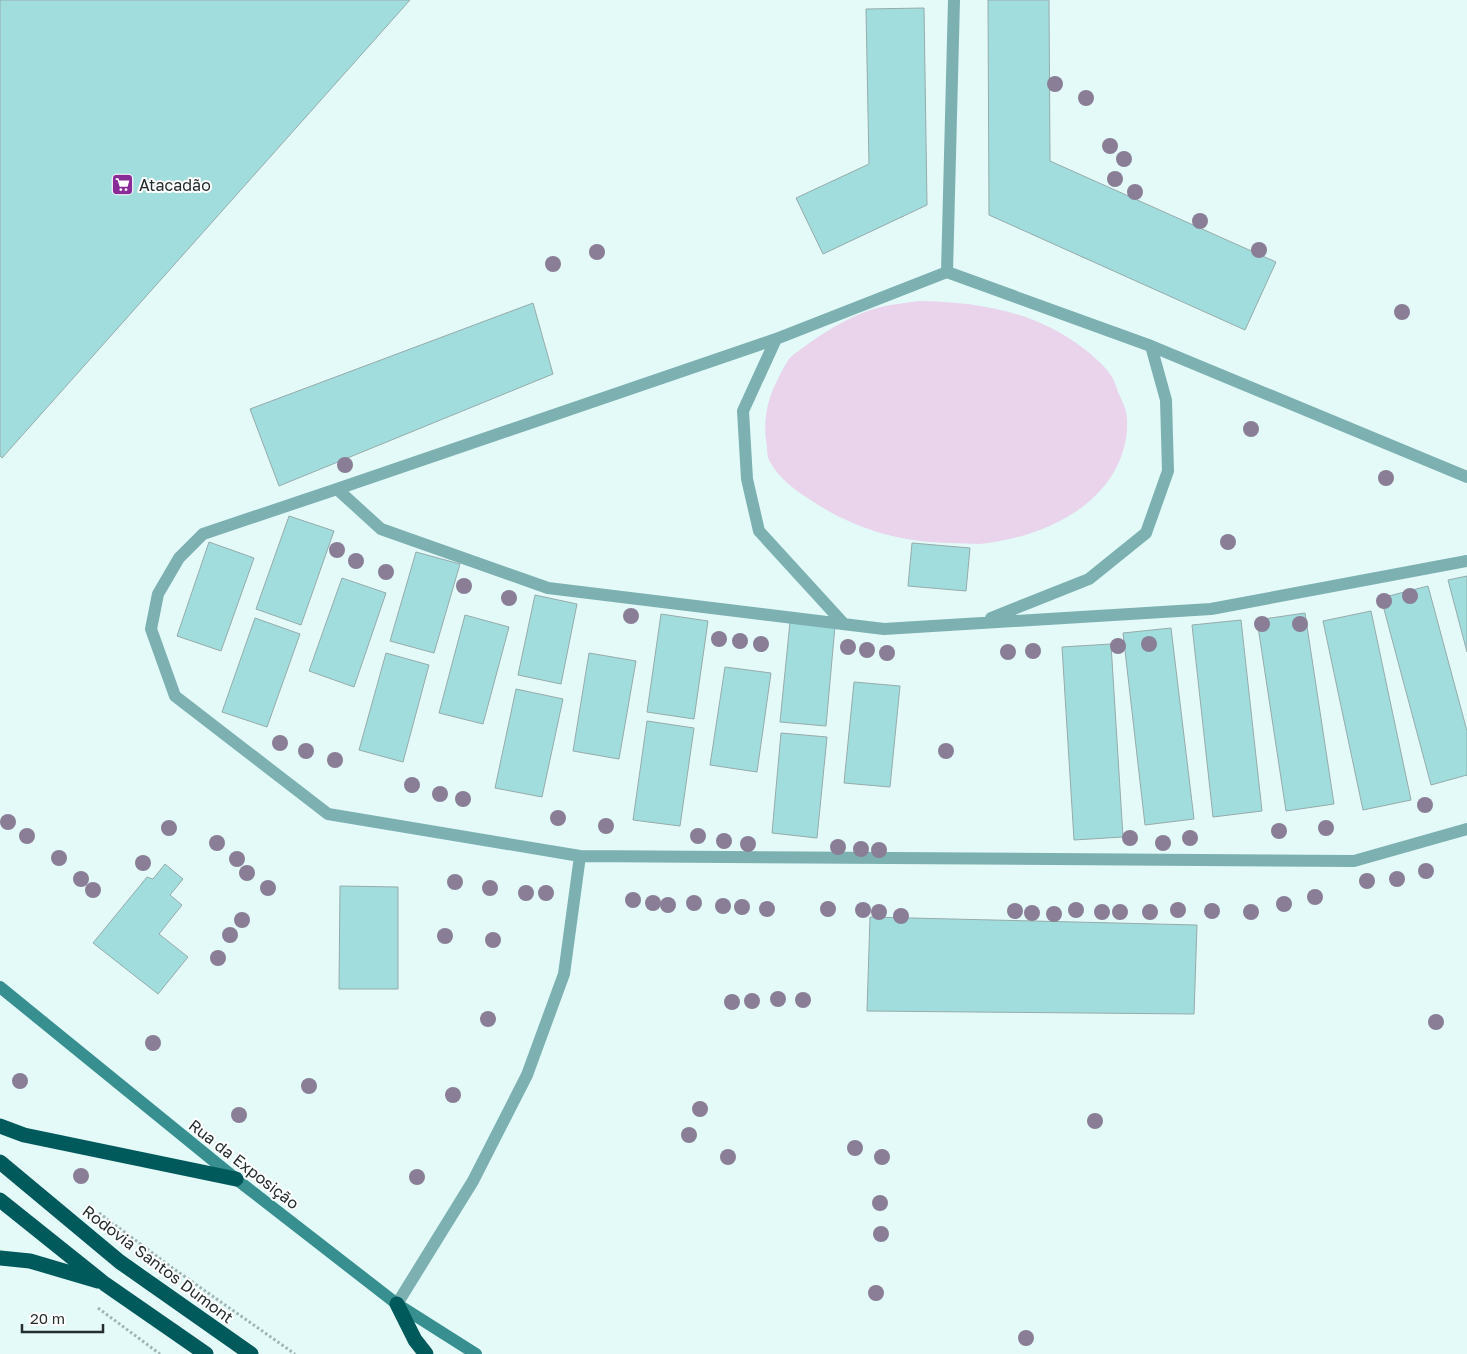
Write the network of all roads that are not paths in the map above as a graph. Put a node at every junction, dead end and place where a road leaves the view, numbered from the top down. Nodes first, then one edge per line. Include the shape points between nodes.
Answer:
1 (954, 0) edge
2 (947, 272) junction
3 (776, 339) junction
4 (1151, 346) junction
5 (1467, 477) edge
6 (337, 489) junction
7 (1467, 560) edge
8 (980, 623) junction
9 (844, 624) junction
10 (1467, 829) edge
11 (580, 856) junction
12 (0, 987) edge
13 (0, 1126) edge
14 (0, 1162) edge
15 (236, 1179) junction
16 (0, 1200) edge
17 (0, 1258) edge
18 (105, 1284) junction
19 (397, 1304) junction
20 (206, 1354) edge
21 (251, 1354) edge
22 (426, 1354) edge
23 (476, 1354) edge

1 - 2 lane
2 - 3 lane
2 - 4 lane
3 - 6 lane
3 - 9 lane via 743,411 747,479 759,531
4 - 5 lane
4 - 8 lane via 1166,400 1168,471 1146,533 1089,579
6 - 9 lane via 381,529 548,588
6 - 11 lane via 203,534 179,558 158,594 150,630 175,696 328,814
7 - 8 lane via 1211,609
8 - 9 lane via 884,629
10 - 11 lane via 1354,861
11 - 19 lane via 564,974 528,1075 473,1181
12 - 15 street, Rua da Exposição
13 - 15 highway via 24,1134
14 - 21 highway, Rodovia Santos Dumont via 120,1262
15 - 19 street, Rua da Exposição
16 - 18 highway
17 - 18 highway via 30,1261
18 - 20 highway
19 - 22 highway
19 - 23 street, Rua da Exposição

